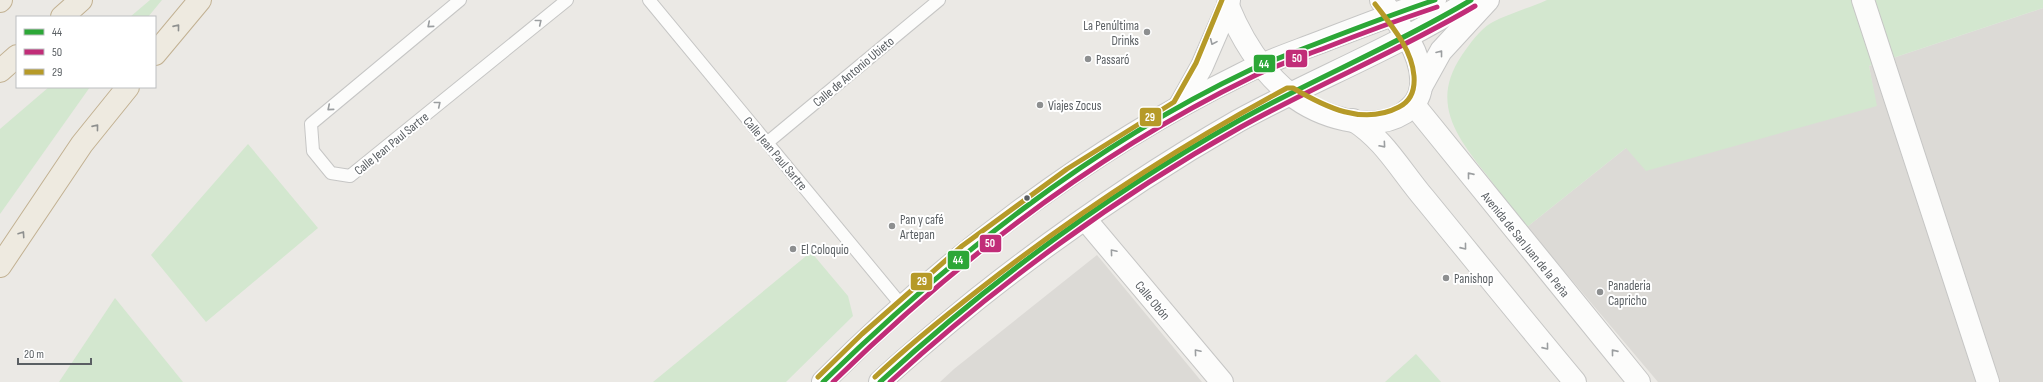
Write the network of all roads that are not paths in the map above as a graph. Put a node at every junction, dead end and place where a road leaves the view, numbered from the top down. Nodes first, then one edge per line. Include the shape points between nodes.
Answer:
1 (81, 0) edge
2 (200, 0) edge
3 (460, 0) edge
4 (567, 0) edge
5 (649, 0) edge
6 (939, 0) edge
7 (1435, 0) edge
8 (1472, 0) edge
9 (1488, 0) edge
10 (1863, 0) edge
11 (1229, 3) edge
12 (1387, 7) edge
13 (63, 16) edge
14 (1407, 38) junction
15 (156, 53) edge
16 (16, 57) edge
17 (1261, 65) junction
18 (0, 71) edge
19 (127, 88) edge
20 (1290, 94) junction
21 (1418, 96) junction
22 (1178, 108) junction
23 (1353, 120) junction
24 (768, 142) junction
25 (1085, 219) junction
26 (0, 266) edge
27 (903, 306) junction
28 (823, 382) edge
29 (880, 382) edge
30 (1222, 382) edge
31 (1575, 382) edge
32 (1639, 382) edge
33 (1988, 382) edge

1 - 13 highway
15 -> 2 highway
3 -> 4 lane, Calle Jean Paul Sartre via 311,124 313,151 332,173 350,176
5 - 24 lane, Calle Jean Paul Sartre
6 - 24 lane, Calle de Antonio Ubieto
7 - 12 main road
8 - 14 main road
21 -> 9 main road via 1441,51
10 - 33 main road
11 - 17 main road via 1242,36
11 -> 22 main road via 1202,66
12 - 14 main road
12 - 17 main road
14 - 20 main road
14 - 21 main road via 1419,68
16 - 18 highway
17 - 20 main road
17 - 22 main road
26 -> 19 highway via 82,144
20 - 23 main road via 1319,110
20 - 25 main road via 1200,144
21 - 23 main road via 1401,114 1379,122
32 -> 21 main road, Avenida de San Juan de la Peña
22 - 27 main road via 1034,201 966,252
23 -> 31 main road via 1371,132 1385,147 1422,196
24 - 27 lane, Calle Jean Paul Sartre
25 - 29 main road via 992,288
30 -> 25 main road, Calle Obón
27 - 28 main road

